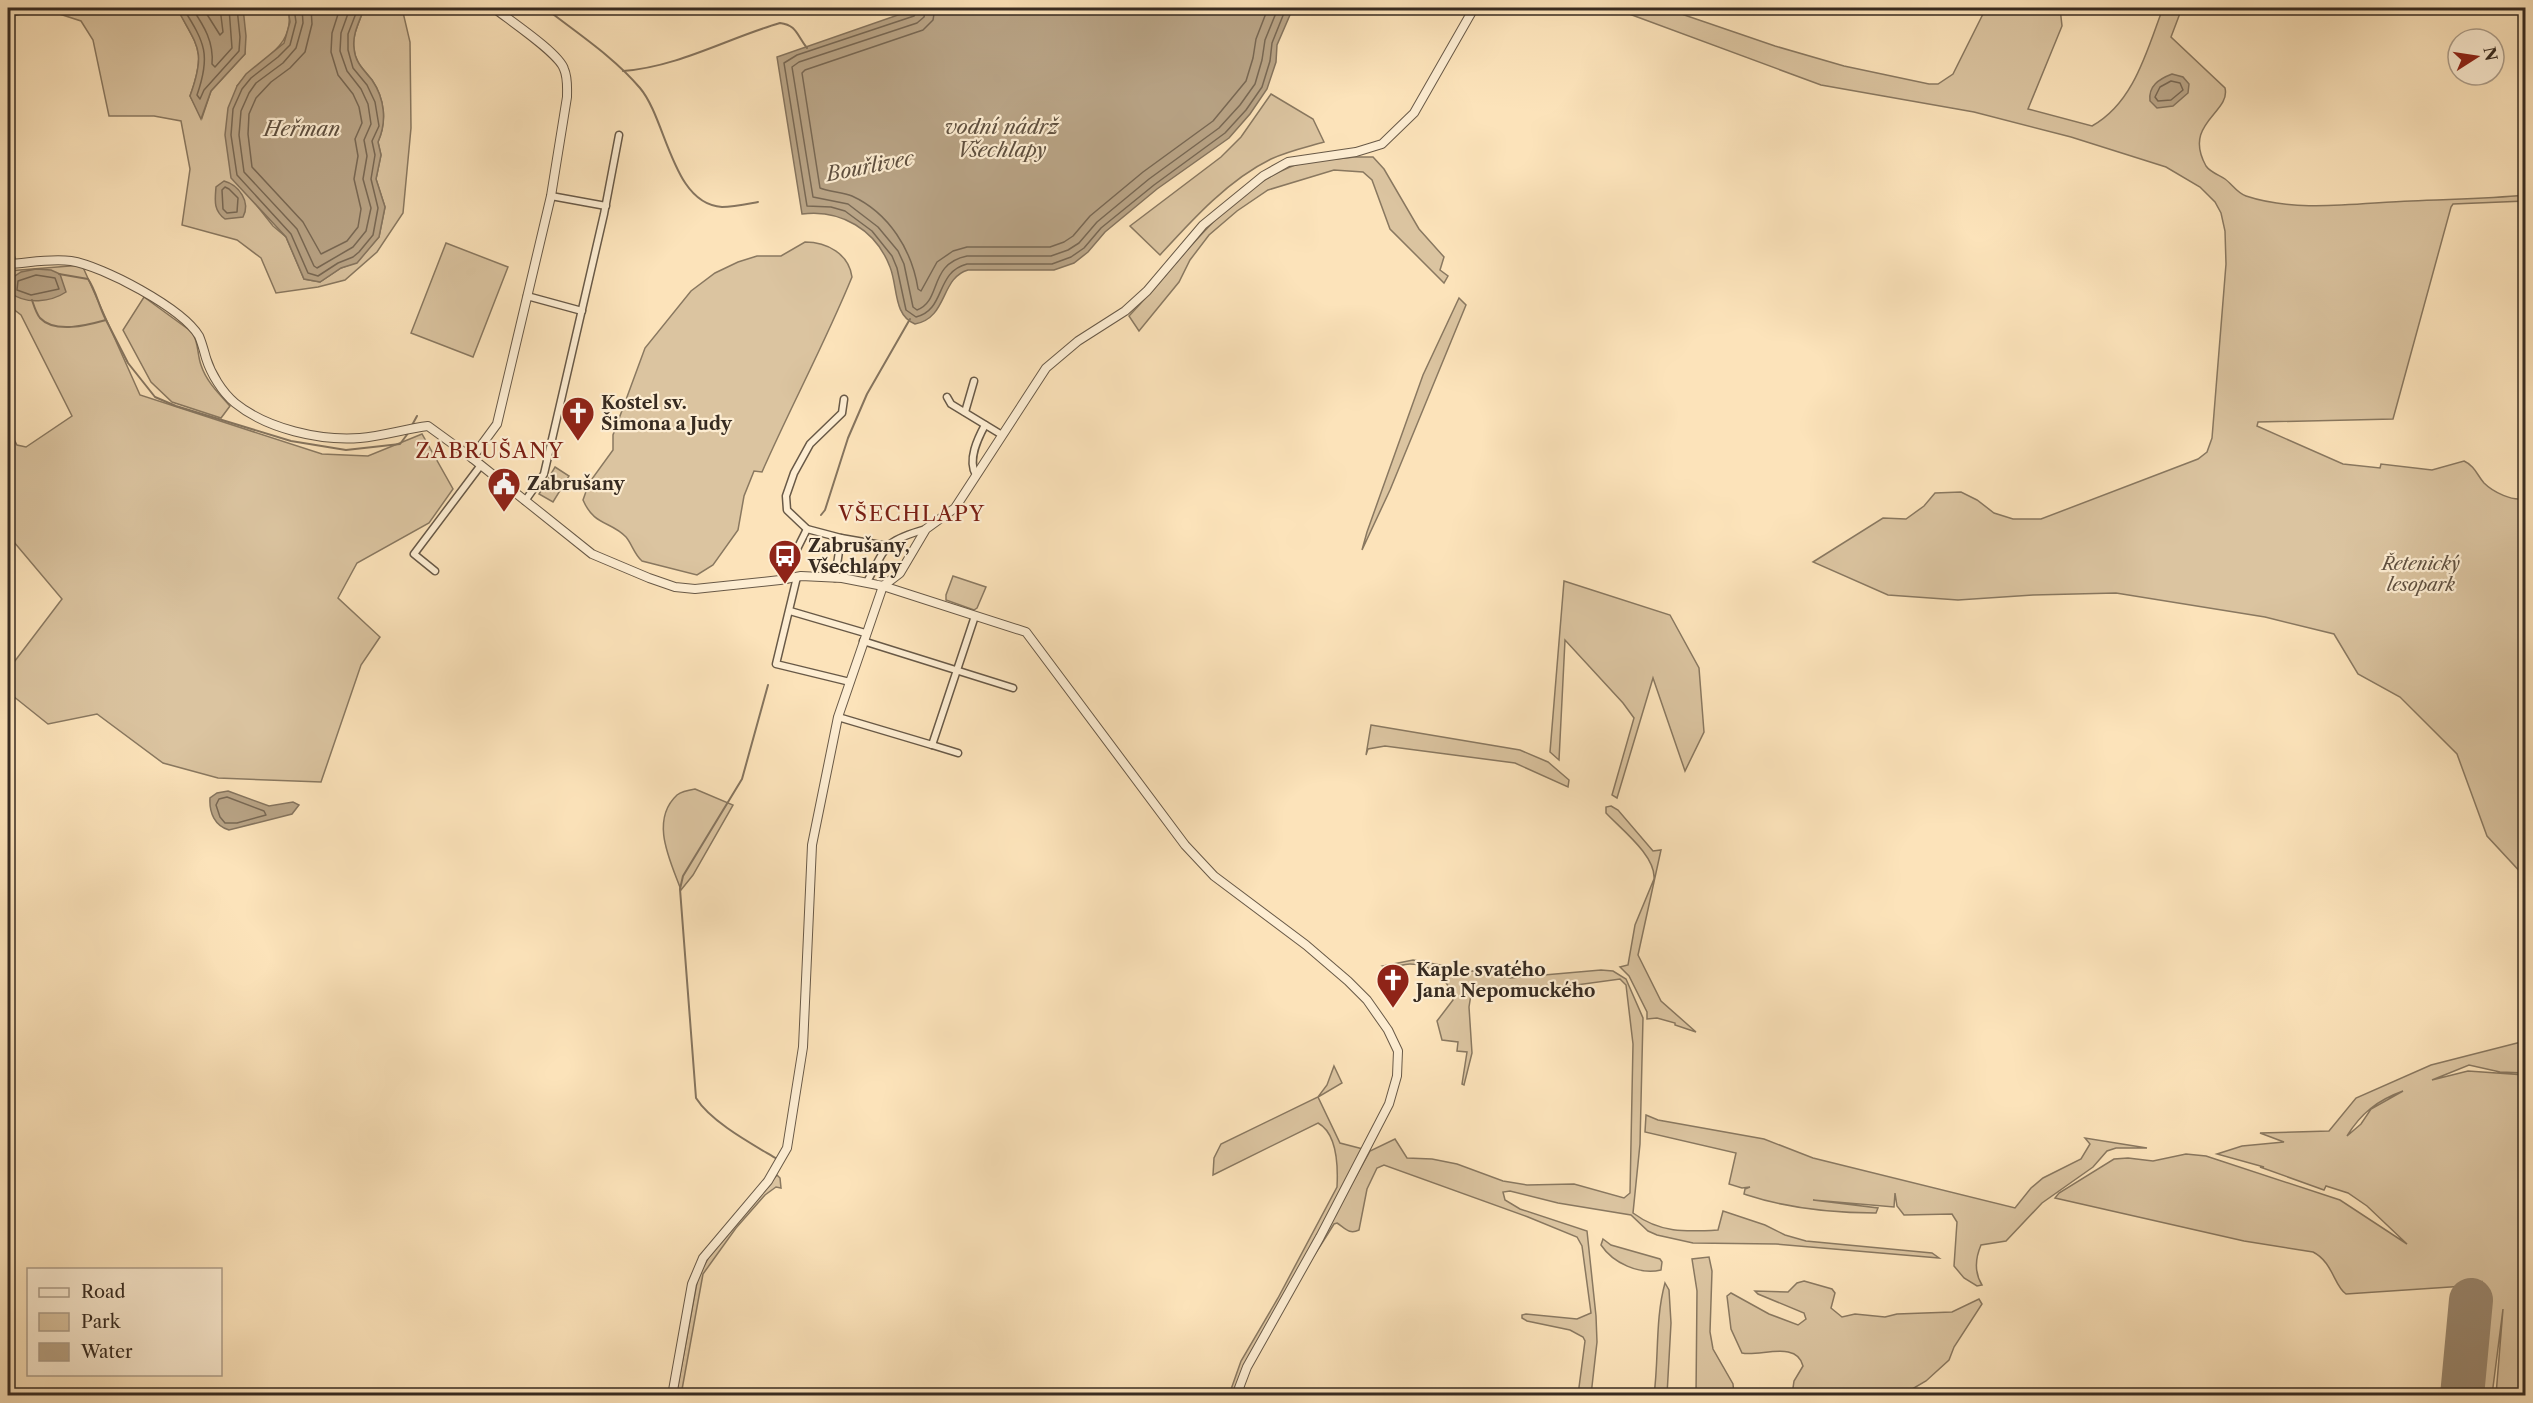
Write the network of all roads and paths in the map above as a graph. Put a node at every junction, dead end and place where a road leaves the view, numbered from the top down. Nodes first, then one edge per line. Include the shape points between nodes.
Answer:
1 (494, 8) edge
2 (1473, 8) edge
3 (619, 135) dead end
4 (551, 196) junction
5 (606, 206) junction
6 (8, 264) edge
7 (527, 296) junction
8 (582, 311) junction
9 (974, 381) dead end
10 (947, 397) dead end
11 (844, 399) dead end
12 (965, 412) junction
13 (986, 425) junction
14 (1002, 435) junction
15 (472, 458) junction
16 (482, 465) junction
17 (976, 475) junction
18 (525, 501) junction
19 (807, 529) junction
20 (926, 529) junction
21 (841, 538) junction
22 (887, 546) junction
23 (435, 571) dead end
24 (797, 577) junction
25 (835, 578) junction
26 (788, 579) junction
27 (867, 582) junction
28 (883, 586) junction
29 (790, 611) junction
30 (975, 616) junction
31 (864, 637) junction
32 (957, 670) junction
33 (850, 682) junction
34 (1013, 688) dead end
35 (838, 717) junction
36 (932, 745) junction
37 (958, 753) dead end
38 (672, 1395) edge
39 (1236, 1395) edge

1 - 4 street via 564,67 567,97
2 - 14 street via 1414,113 1382,144 1288,162 1263,176 1203,225 1125,311 1078,340 1046,368
3 - 5 street
4 - 5 street
4 - 7 street
5 - 8 street
6 - 15 street via 88,264 145,292 193,328 214,378 235,403 256,416 314,436 350,438 428,426
7 - 8 street
7 - 15 street via 497,424
8 - 18 street via 544,474
9 - 12 street
10 - 12 street
11 - 19 street via 842,413 810,444 786,496 787,510
12 - 13 street
13 - 14 street
13 - 17 street via 974,455
14 - 17 street
15 - 16 street
16 - 18 street
16 - 23 street via 414,554
17 - 20 street via 955,508
18 - 26 street via 592,554 675,587 711,589
19 - 21 street
19 - 26 street via 792,559
20 - 22 street via 892,540
20 - 28 street via 900,573
21 - 22 street
21 - 25 street
22 - 27 street
24 - 25 street
24 - 26 street
24 - 29 street
25 - 27 street
27 - 28 street
28 - 30 street
28 - 31 street
29 - 31 street
29 - 33 street via 777,664
30 - 32 street
30 - 39 street via 1026,632 1185,844 1214,876 1348,981 1373,1007 1398,1052 1397,1076 1389,1104 1247,1367
31 - 32 street
31 - 33 street
32 - 34 street
32 - 36 street
33 - 35 street
35 - 36 street
35 - 38 street via 813,845 803,1047 787,1148 768,1181 703,1258 692,1284
36 - 37 street

